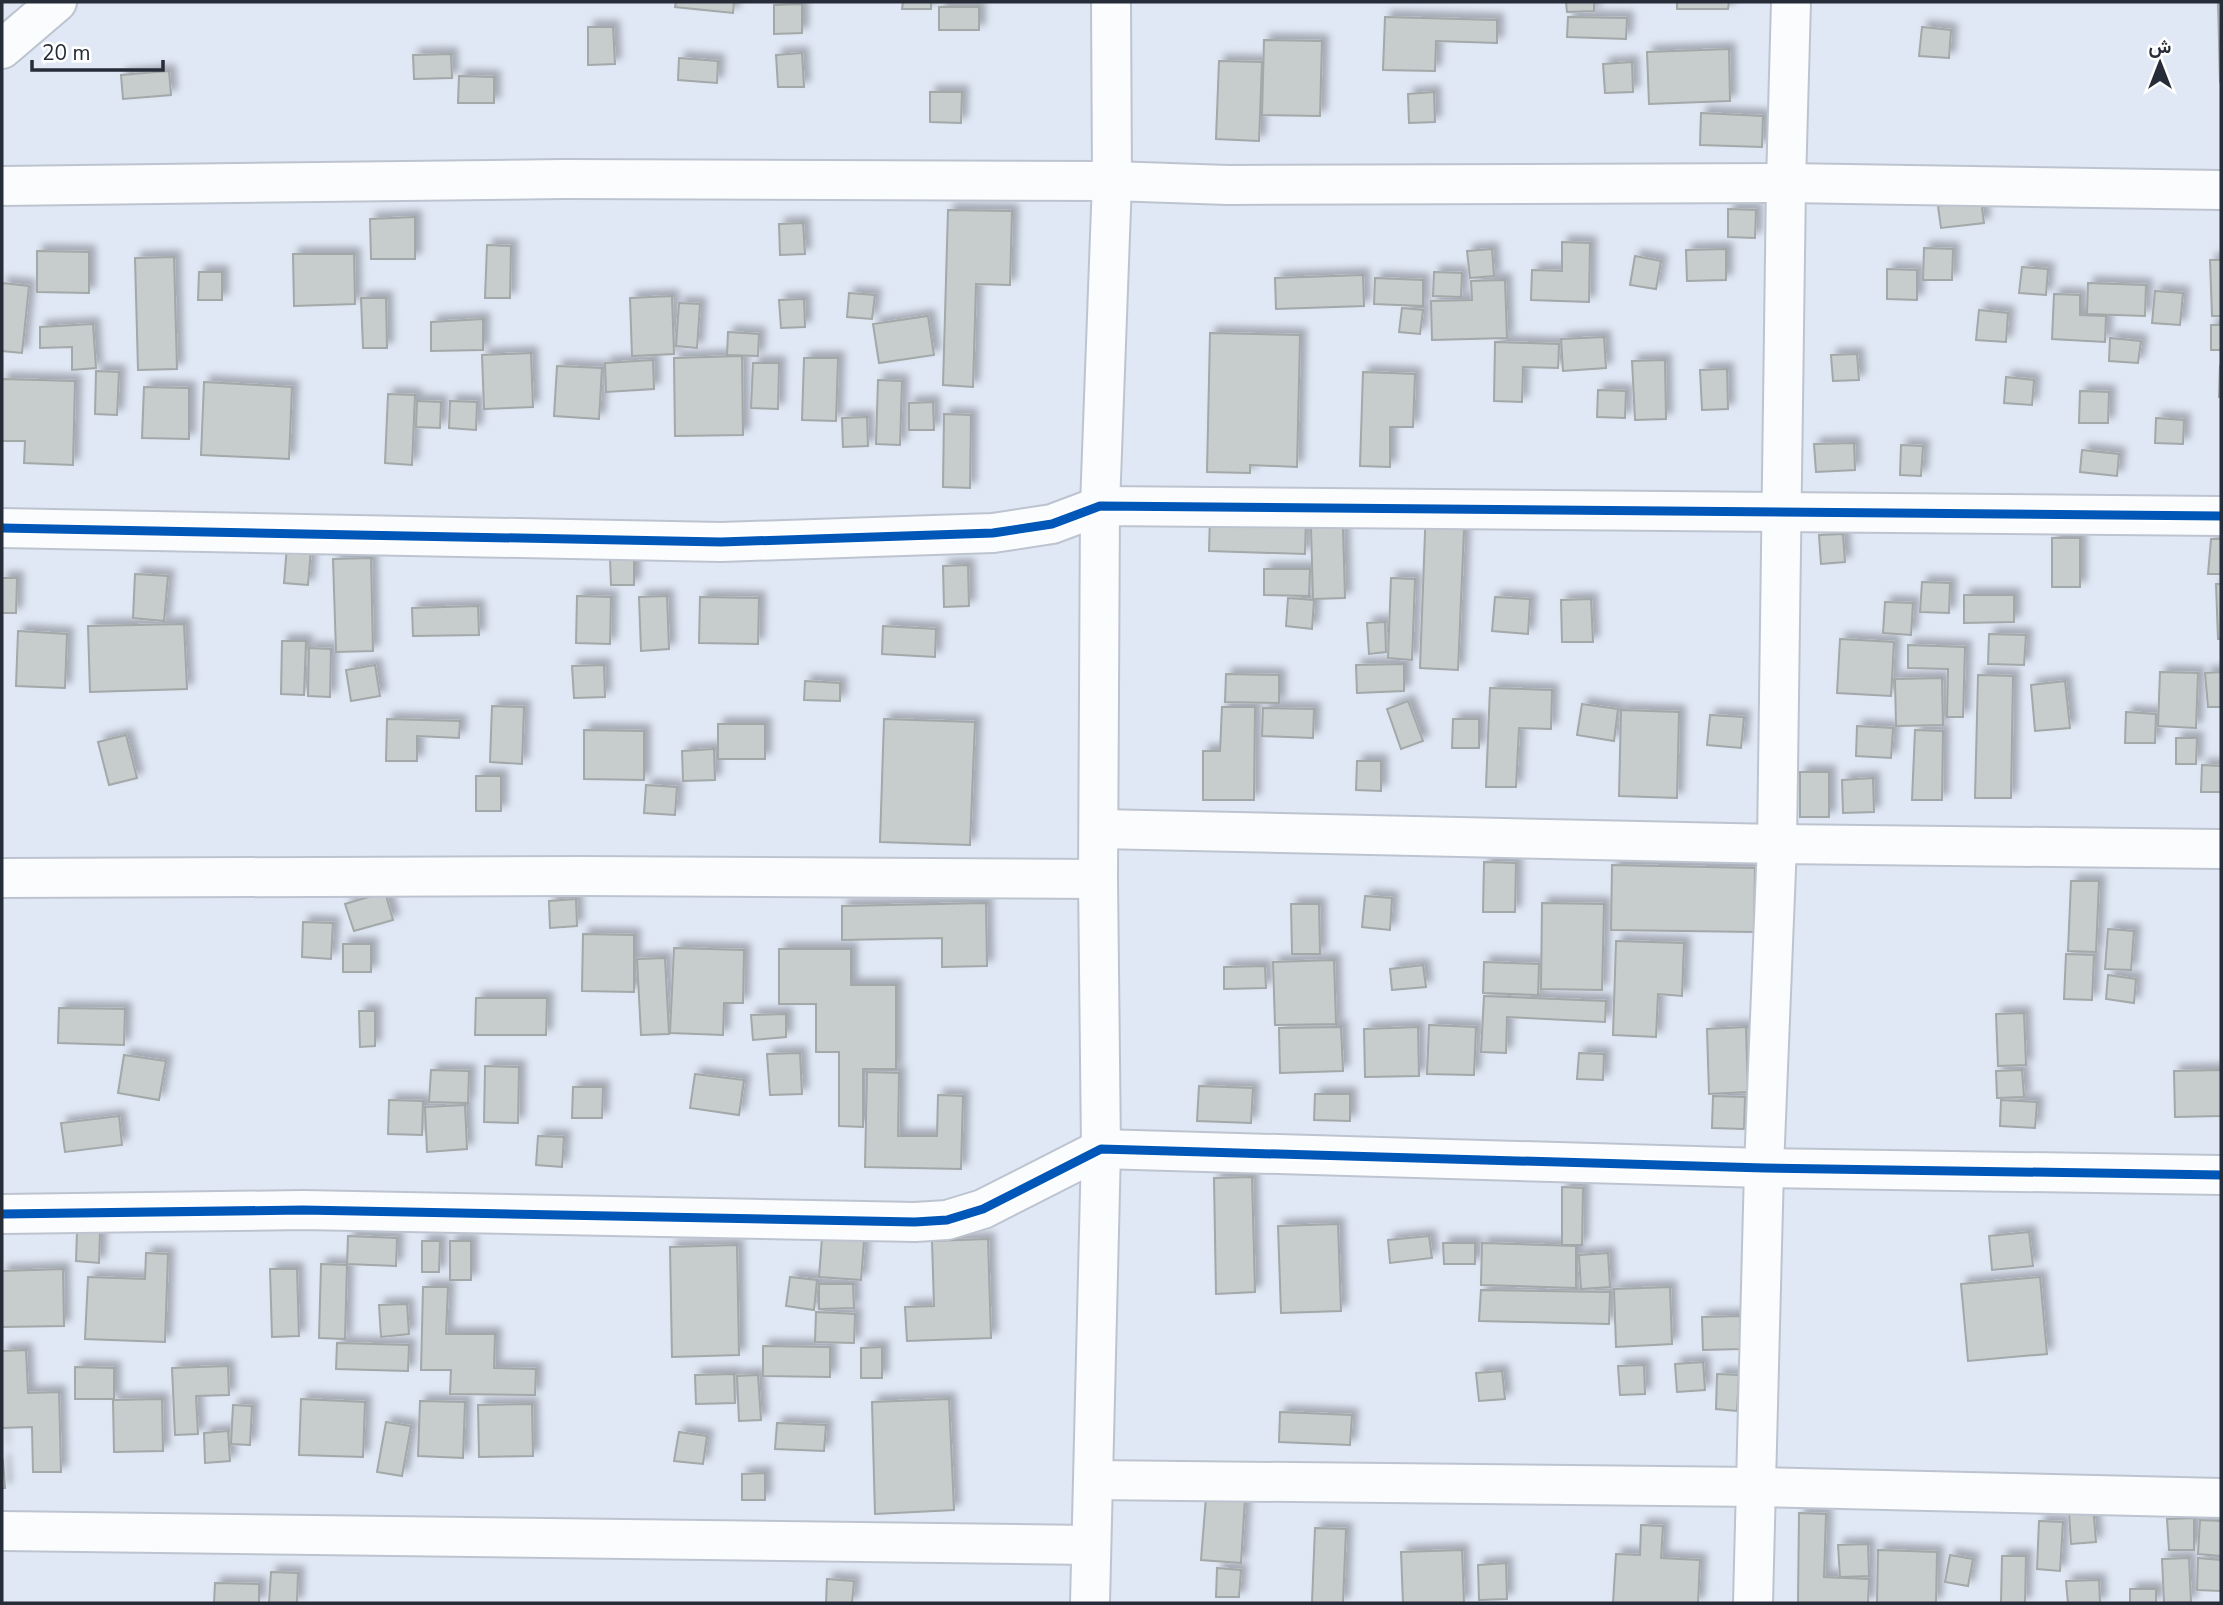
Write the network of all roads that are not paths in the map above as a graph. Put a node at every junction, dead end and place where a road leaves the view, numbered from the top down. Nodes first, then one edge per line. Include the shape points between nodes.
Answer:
1 (57, 2) edge
2 (1111, 2) edge
3 (1791, 2) edge
4 (2, 49) edge
5 (1112, 181) junction
6 (1786, 183) junction
7 (2, 186) edge
8 (2221, 190) edge
9 (1100, 506) junction
10 (1783, 511) junction
11 (2221, 516) edge
12 (2, 528) edge
13 (1099, 829) junction
14 (1777, 844) junction
15 (2221, 849) edge
16 (2, 878) edge
17 (1098, 879) junction
18 (1101, 1149) junction
19 (1764, 1168) junction
20 (2221, 1175) edge
21 (2, 1214) edge
22 (1094, 1480) junction
23 (1756, 1487) junction
24 (2221, 1498) edge
25 (2, 1531) edge
26 (1091, 1545) junction
27 (1090, 1603) edge
28 (1753, 1603) edge

1 - 4 street
2 - 5 street
3 - 6 street
5 - 6 street via 1228,185
5 - 7 street via 564,179
5 - 9 street
6 - 8 street
6 - 10 street
9 - 10 street
9 - 12 street via 1052,524 993,533 721,542
9 - 13 street
10 - 11 street
10 - 14 street
13 - 14 street
13 - 17 street
14 - 15 street
14 - 19 street
16 - 17 street
17 - 18 street
18 - 19 street
18 - 21 street via 983,1209 947,1220 915,1222 303,1210
18 - 22 street
19 - 20 street
19 - 23 street
22 - 23 street
22 - 26 street
23 - 24 street
23 - 28 street
25 - 26 street
26 - 27 street

